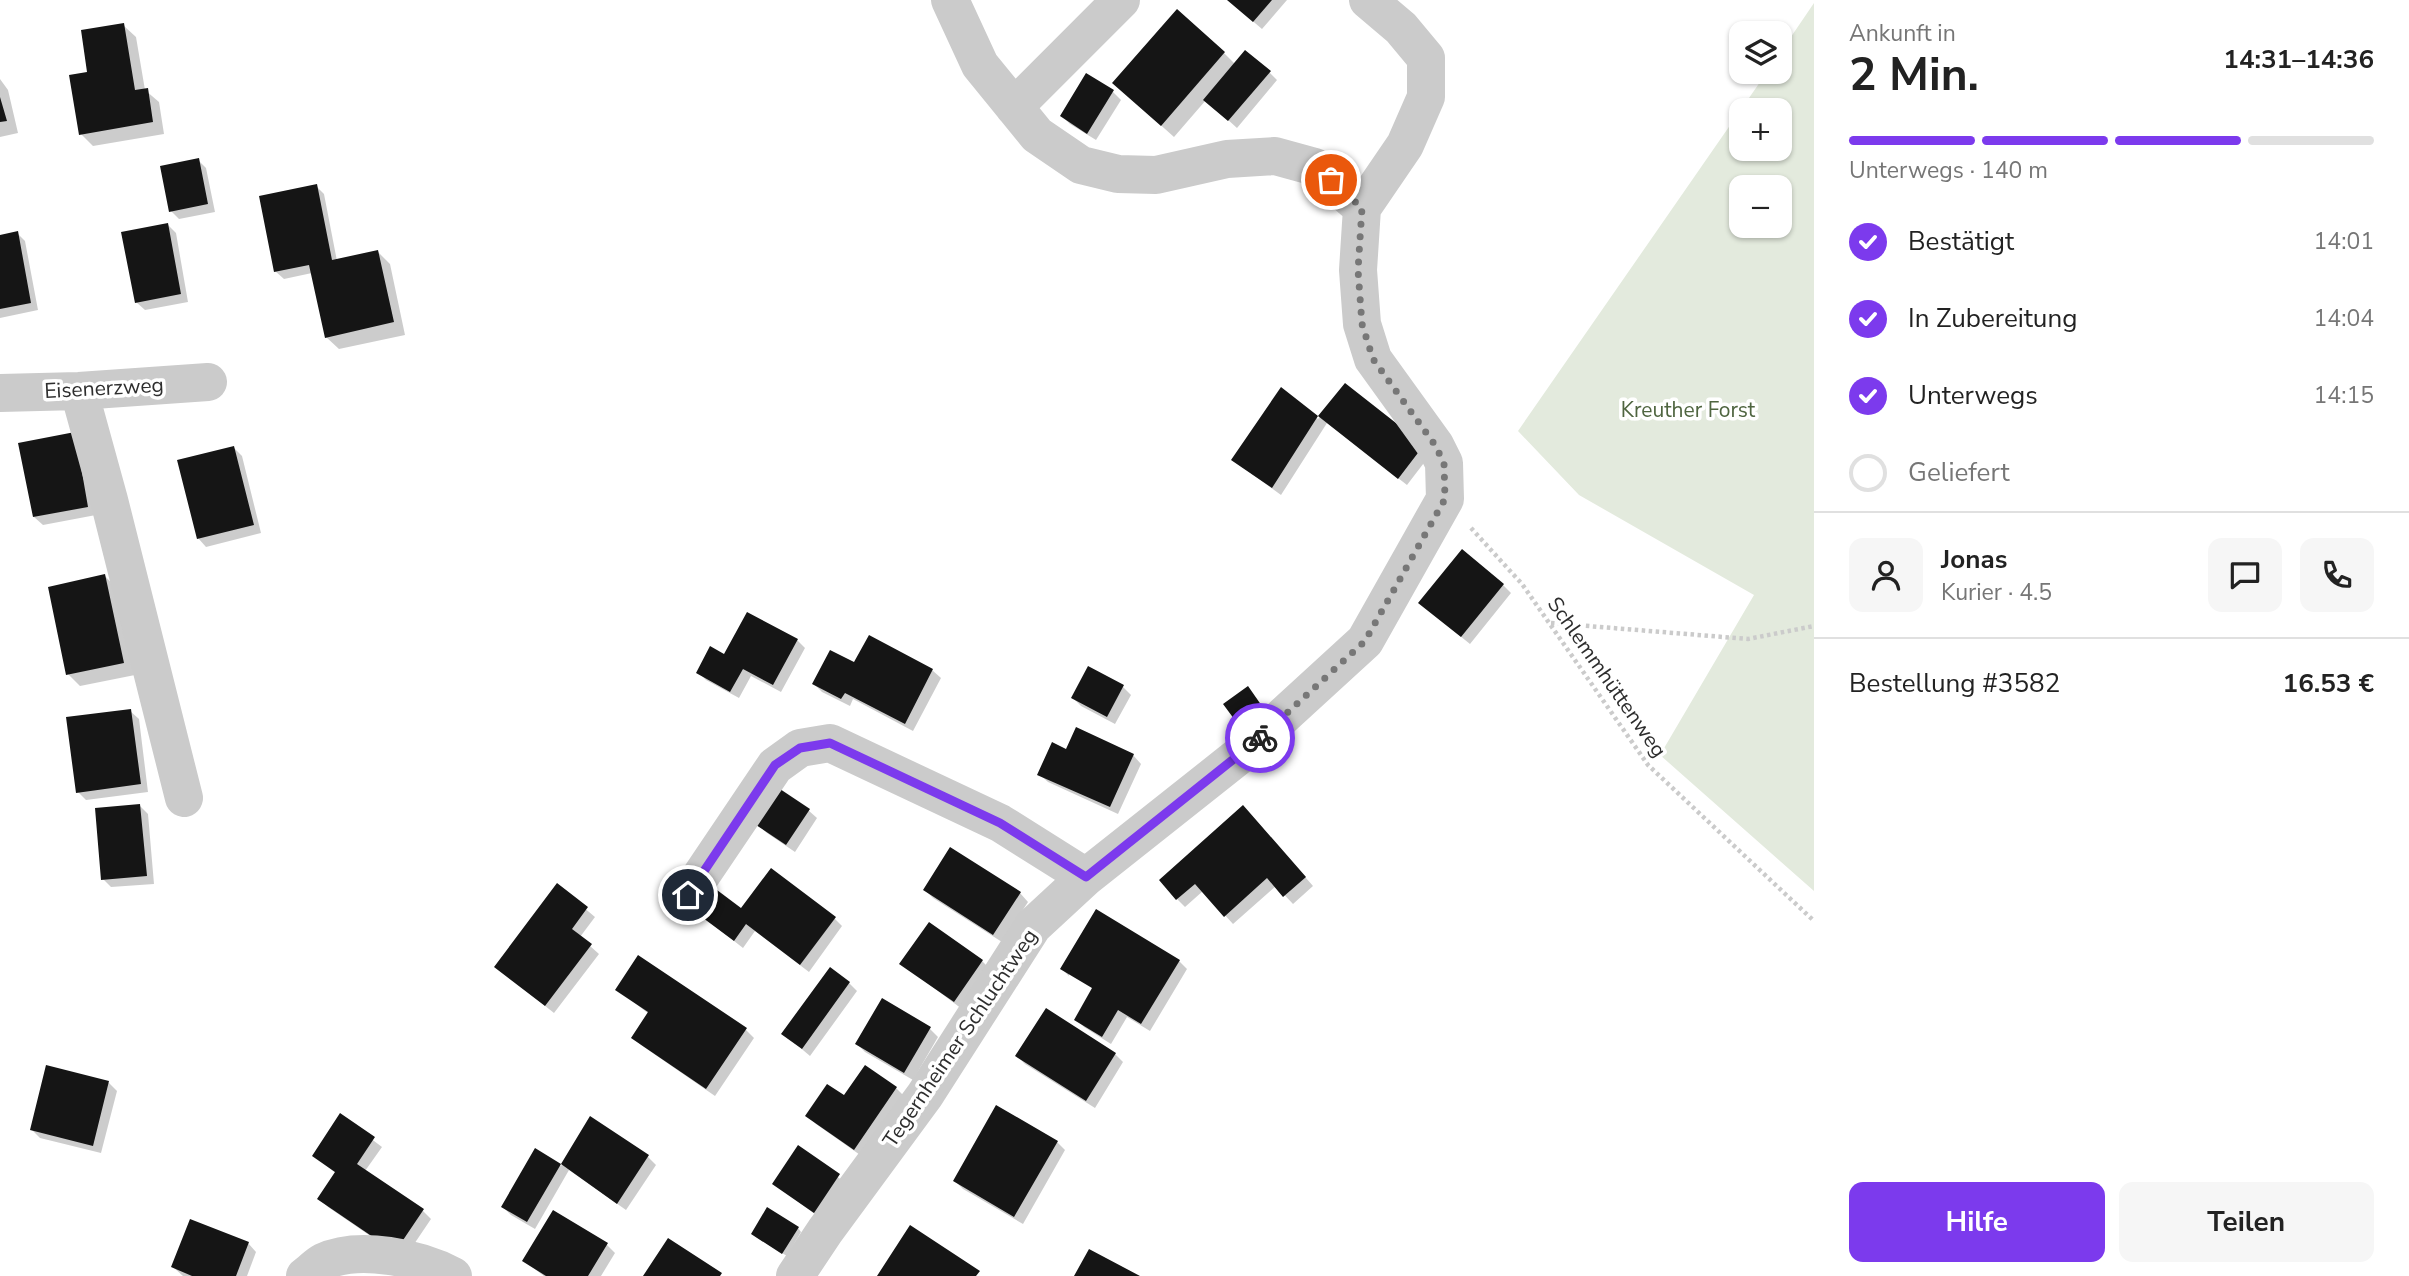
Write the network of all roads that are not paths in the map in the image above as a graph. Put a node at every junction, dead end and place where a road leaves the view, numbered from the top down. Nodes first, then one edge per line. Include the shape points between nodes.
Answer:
1 (950, 0) edge
2 (1121, 0) edge
3 (1368, 0) edge
4 (1014, 107) junction
5 (1362, 208) junction
6 (208, 382) dead end
7 (79, 391) junction
8 (0, 393) edge
9 (184, 798) dead end
10 (1086, 877) junction
11 (688, 895) dead end
12 (305, 1276) edge
13 (453, 1276) edge
14 (795, 1276) edge

1 - 4 street via 980,65
2 - 4 street
3 - 5 street via 1401,28 1426,58 1426,97 1405,145
4 - 5 street via 1037,135 1081,165 1118,174 1156,175 1227,159 1275,156 1315,167
5 - 10 street, Tegernheimer Schluchtweg via 1358,270 1362,324 1373,359 1444,463 1445,499 1365,641 1245,751
6 - 7 street, Eisenerzweg
7 - 8 street, Eisenerzweg
7 - 9 street
10 - 11 street via 1000,823 830,743 800,748 775,765
10 - 14 street, Tegernheimer Schluchtweg via 1034,926 925,1095
12 - 13 street via 323,1262 381,1254

